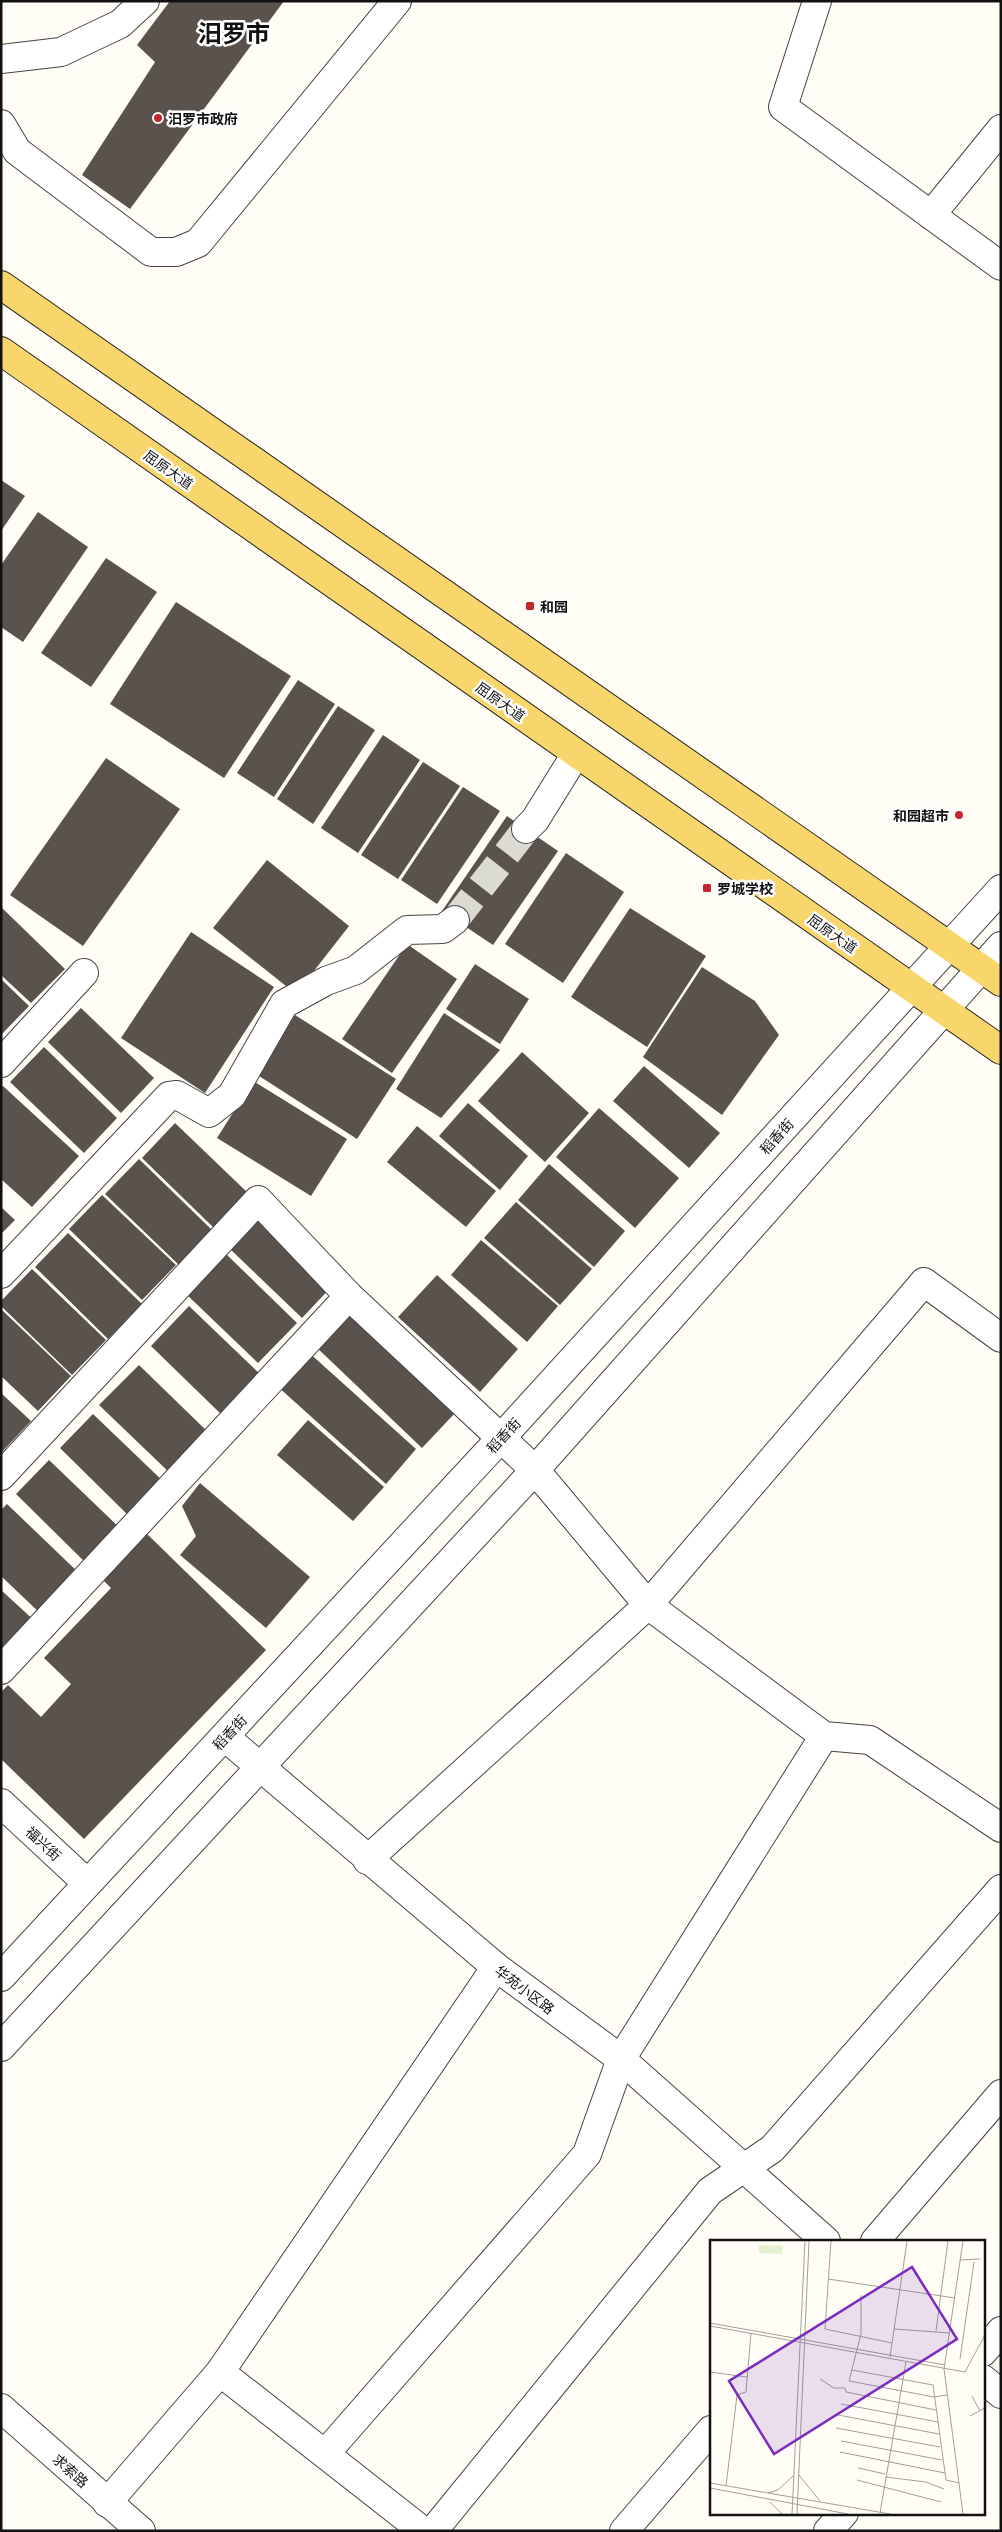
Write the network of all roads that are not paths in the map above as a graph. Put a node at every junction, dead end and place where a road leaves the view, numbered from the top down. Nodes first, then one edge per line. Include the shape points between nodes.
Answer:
1 (145, 1) edge
2 (397, 1) edge
3 (817, 1) edge
4 (1, 59) edge
5 (1, 124) edge
6 (1001, 129) edge
7 (931, 215) junction
8 (1001, 266) edge
9 (1, 285) edge
10 (1, 351) edge
11 (576, 754) junction
12 (526, 829) tunnel mouth
13 (1001, 889) edge
14 (455, 920) tunnel mouth
15 (949, 945) junction
16 (1001, 946) edge
17 (84, 973) dead end
18 (992, 975) edge
19 (910, 987) junction
20 (943, 1010) junction
21 (1001, 1050) edge
22 (1, 1063) edge
23 (1, 1274) edge
24 (349, 1296) junction
25 (1001, 1338) edge
26 (501, 1438) junction
27 (536, 1470) junction
28 (1, 1476) edge
29 (648, 1605) junction
30 (1, 1670) edge
31 (824, 1736) junction
32 (225, 1737) junction
33 (260, 1767) junction
34 (1, 1803) edge
35 (1001, 1828) edge
36 (367, 1860) junction
37 (87, 1882) junction
38 (1001, 1889) edge
39 (496, 1967) junction
40 (1, 1977) edge
41 (1, 2047) edge
42 (621, 2060) junction
43 (1001, 2094) edge
44 (744, 2168) junction
45 (825, 2240) edge
46 (876, 2240) edge
47 (1001, 2331) edge
48 (984, 2351) edge
49 (220, 2372) junction
50 (984, 2380) edge
51 (1001, 2394) edge
52 (1, 2408) edge
53 (710, 2431) edge
54 (325, 2454) junction
55 (107, 2502) junction
56 (843, 2514) edge
57 (141, 2531) edge
58 (423, 2531) edge
59 (432, 2531) edge
60 (624, 2531) edge
61 (828, 2531) edge

1 - 4 street via 120,24 61,52
2 - 5 street via 198,243 176,252 151,252 17,151
3 - 7 street via 784,107
6 - 7 street
7 - 8 street
9 - 15 main road
10 - 11 main road, 屈原大道
11 - 12 street
11 - 19 main road, 屈原大道
13 - 15 street, 稻香街
14 - 23 street via 443,929 407,930 356,970 326,981 284,1004 232,1095 209,1113 177,1095 169,1096
15 - 18 main road
15 - 19 street, 稻香街
16 - 18 street
17 - 22 street
18 - 20 street
19 - 20 main road, 屈原大道
19 - 26 street, 稻香街
20 - 21 main road, 屈原大道
20 - 27 street
24 - 26 street
24 - 28 street via 258,1200
24 - 30 street
25 - 29 street via 924,1282
26 - 27 street
26 - 32 street, 稻香街
27 - 29 street
27 - 33 street
29 - 31 street
29 - 36 street
31 - 35 street via 870,1740
31 - 42 street
32 - 33 street, 华苑小区路
32 - 37 street, 稻香街
33 - 36 street, 华苑小区路
33 - 41 street
34 - 37 street, 福兴街
36 - 39 street, 华苑小区路
37 - 40 street, 稻香街
38 - 44 street via 772,2149
39 - 42 street, 华苑小区路
39 - 49 street
42 - 44 street, 华苑小区路
42 - 54 street via 587,2154
43 - 46 street
44 - 45 street, 华苑小区路
44 - 59 street via 710,2191
47 - 48 street
49 - 54 street
49 - 55 street
50 - 51 street
52 - 55 street, 求索路
53 - 60 street
54 - 58 street
55 - 57 street, 求索路
56 - 61 street

